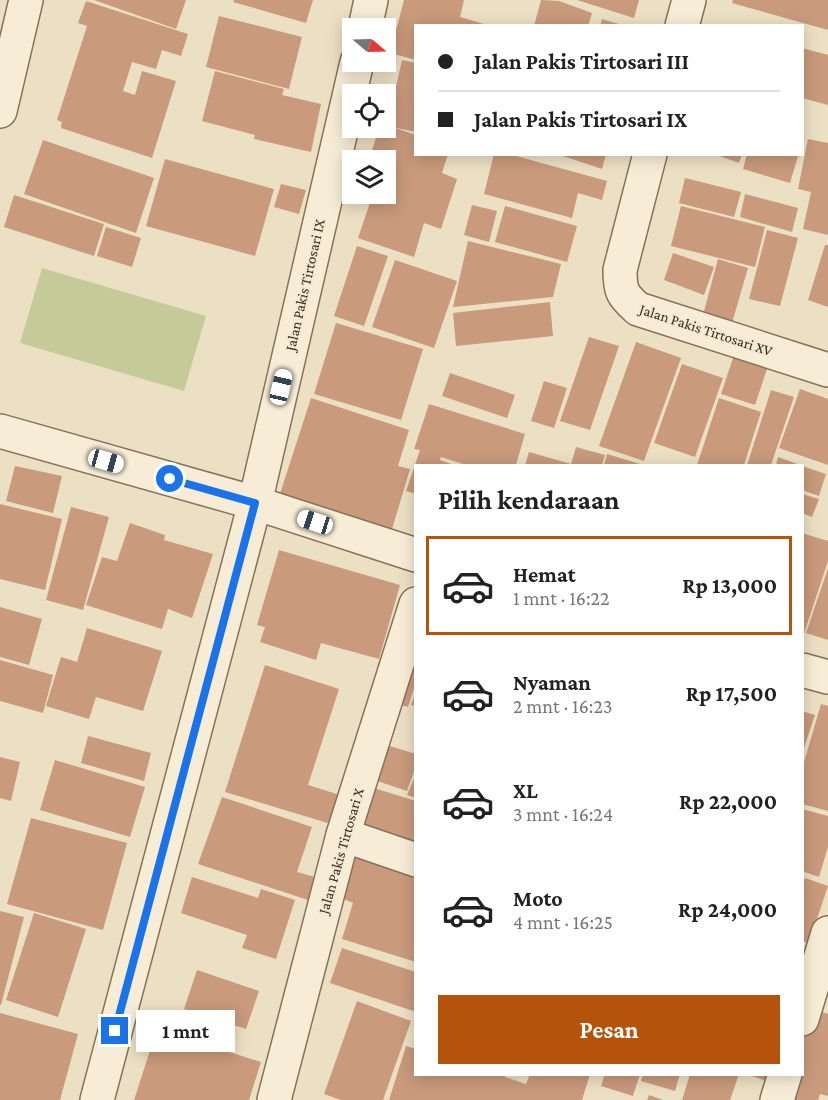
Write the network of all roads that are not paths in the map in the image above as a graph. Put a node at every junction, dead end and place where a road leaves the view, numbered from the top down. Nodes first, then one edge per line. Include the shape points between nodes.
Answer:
1 (26, 0) edge
2 (371, 0) edge
3 (689, 0) edge
4 (367, 18) edge
5 (683, 24) edge
6 (355, 72) edge
7 (0, 111) edge
8 (649, 156) edge
9 (828, 370) edge
10 (0, 431) edge
11 (255, 503) junction
12 (414, 554) edge
13 (414, 610) edge
14 (804, 671) edge
15 (828, 677) edge
16 (344, 835) junction
17 (414, 859) edge
18 (828, 933) edge
19 (811, 1003) edge
20 (784, 1076) edge
21 (97, 1100) edge
22 (274, 1100) edge
23 (777, 1100) edge

1 - 7 street
2 - 4 street
3 - 5 street
6 - 11 street, Jalan Pakis Tirtosari IX
8 - 9 street, Jalan Pakis Tirtosari XV via 620,270 620,288 625,298 638,309
10 - 11 street
11 - 12 street
11 - 21 street, Jalan Pakis Tirtosari IX
13 - 16 street, Jalan Pakis Tirtosari X
14 - 15 street
16 - 17 street
16 - 22 street, Jalan Pakis Tirtosari X
18 - 19 street
20 - 23 street

